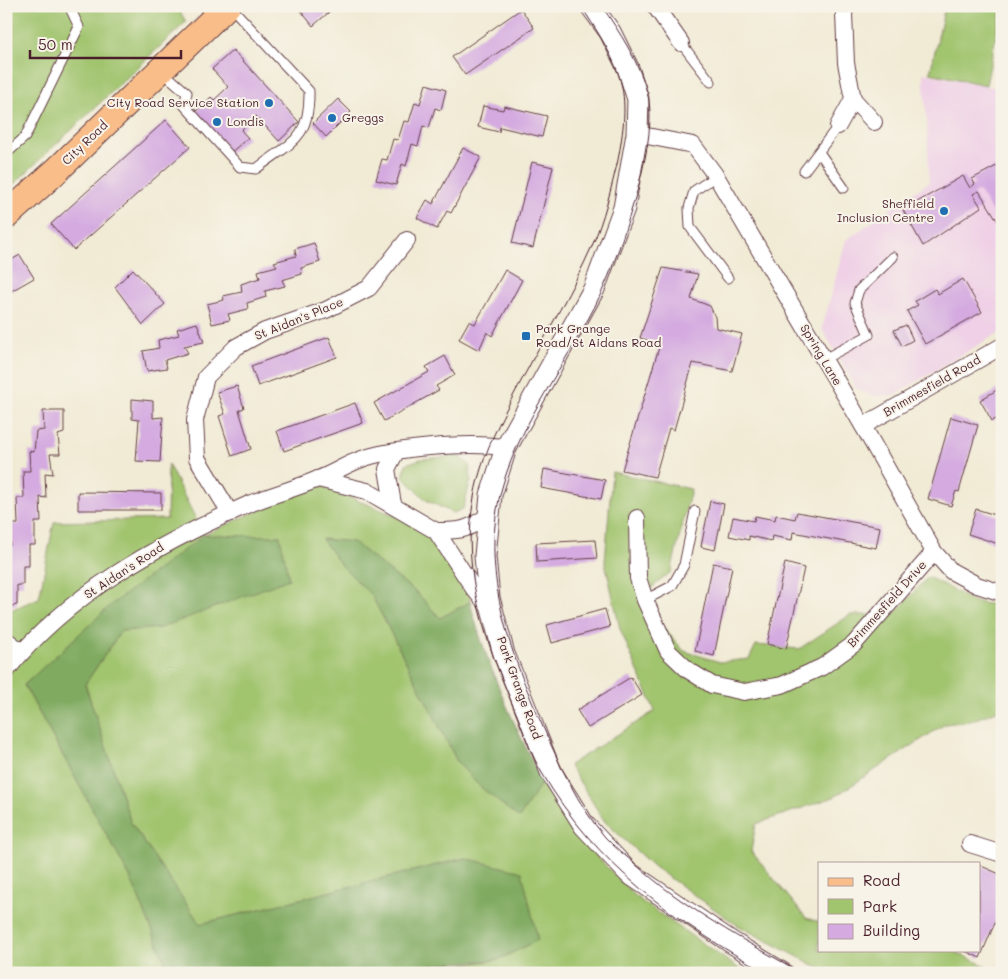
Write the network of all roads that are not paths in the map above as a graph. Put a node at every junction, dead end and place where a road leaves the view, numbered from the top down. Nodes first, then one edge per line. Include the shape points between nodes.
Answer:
1 (69, 6) edge
2 (228, 6) edge
3 (592, 6) edge
4 (655, 6) edge
5 (846, 6) edge
6 (681, 43) joint
7 (161, 70) junction
8 (711, 82) dead end
9 (853, 99) junction
10 (874, 122) dead end
11 (637, 125) junction
12 (838, 126) joint
13 (819, 152) junction
14 (6, 154) edge
15 (804, 171) dead end
16 (716, 176) junction
17 (844, 188) dead end
18 (6, 216) edge
19 (407, 240) dead end
20 (893, 257) dead end
21 (728, 278) dead end
22 (1002, 346) edge
23 (824, 360) junction
24 (863, 426) junction
25 (506, 448) junction
26 (396, 452) junction
27 (318, 480) junction
28 (393, 504) junction
29 (695, 511) dead end
30 (230, 513) junction
31 (489, 515) junction
32 (637, 518) dead end
33 (436, 531) junction
34 (934, 552) junction
35 (999, 593) edge
36 (645, 600) junction
37 (492, 610) junction
38 (6, 640) edge
39 (22, 652) junction
40 (6, 671) edge
41 (970, 844) dead end
42 (1002, 854) edge
43 (782, 973) edge

1 - 14 lane via 79,27 25,137
2 - 7 main road, City Road
2 - 7 lane via 309,91 309,112 301,135 256,169 240,167 184,105 187,93
3 - 11 street via 610,32 636,87
4 - 6 street
5 - 9 street via 846,63
6 - 8 lane
7 - 18 main road, City Road
9 - 10 street
9 - 12 street
11 - 16 street, Spring Lane via 694,145
11 - 25 street, Park Grange Road via 624,208 594,289
12 - 13 lane
13 - 15 lane
13 - 17 lane
16 - 21 lane via 694,192 689,208 690,226
16 - 23 street, Spring Lane
19 - 30 street, St Aidan's Place via 369,288 326,310 265,331 236,347 206,377 195,420 198,458
20 - 23 lane via 859,290 855,303 869,335
22 - 24 street, Brimmesfield Road
23 - 24 street, Spring Lane
24 - 34 street, Spring Lane
25 - 26 street, St Aidan's Road via 482,444
25 - 31 street, Park Grange Road via 491,495
26 - 27 street, St Aidan's Road via 360,459
26 - 28 street via 387,469
27 - 28 street, St Aidan's Road via 367,491
27 - 30 street, St Aidan's Road via 293,486
28 - 33 street, St Aidan's Road
29 - 36 lane via 684,565 672,586
30 - 39 street, St Aidan's Road via 155,548 89,591
31 - 33 street, St Aidan's Road via 461,532
31 - 37 street, Park Grange Road via 485,556
32 - 36 street, Brimmesfield Drive via 638,578
33 - 37 street, St Aidan's Road via 474,590
34 - 35 street, Spring Lane via 951,570
34 - 36 street, Brimmesfield Drive via 854,644 822,667 782,685 744,692 712,685 688,670 668,651
37 - 43 street, Park Grange Road via 504,654 551,772 584,825 630,873
38 - 39 street
39 - 40 street, St Aidan's Road
41 - 42 street

